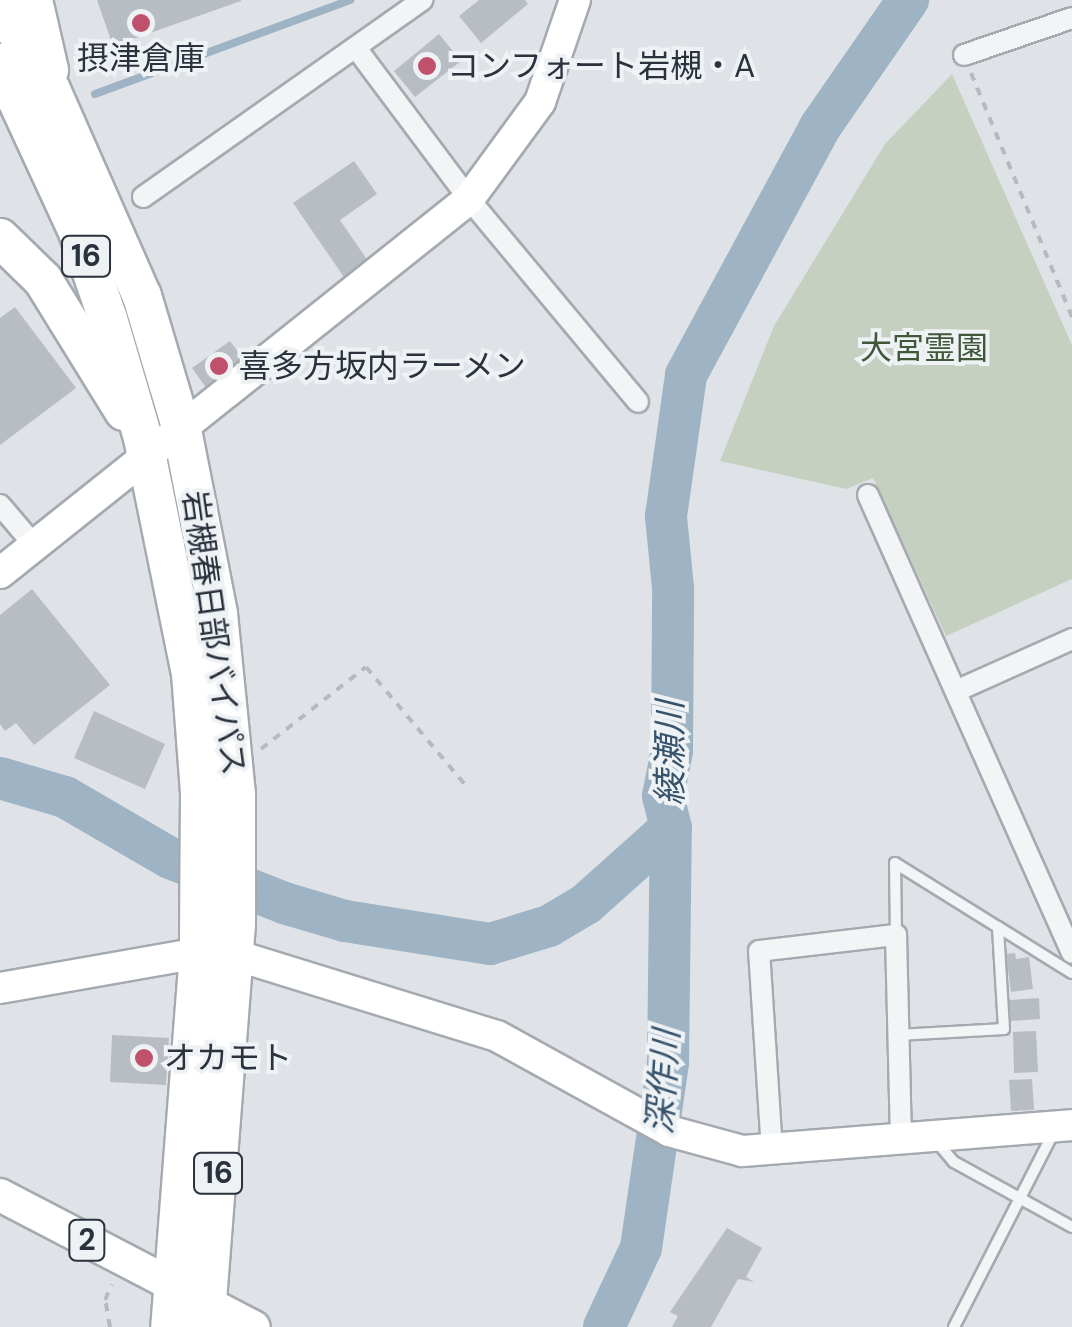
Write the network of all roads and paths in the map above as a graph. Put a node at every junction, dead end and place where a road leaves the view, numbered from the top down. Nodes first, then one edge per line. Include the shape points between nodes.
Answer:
1 (33, 0) edge
2 (422, 0) edge
3 (575, 0) edge
4 (0, 4) edge
5 (1072, 18) edge
6 (356, 48) junction
7 (964, 55) joint
8 (0, 64) edge
9 (51, 90) junction
10 (143, 197) dead end
11 (469, 199) junction
12 (0, 238) edge
13 (1072, 317) edge
14 (638, 402) dead end
15 (182, 430) junction
16 (145, 448) junction
17 (868, 495) dead end
18 (0, 504) edge
19 (34, 545) junction
20 (0, 573) edge
21 (1072, 640) edge
22 (956, 691) junction
23 (223, 786) junction
24 (467, 787) dead end
25 (998, 927) junction
26 (896, 935) junction
27 (217, 937) junction
28 (1072, 953) edge
29 (1072, 973) edge
30 (0, 988) edge
31 (896, 1035) junction
32 (1064, 1126) edge
33 (934, 1138) junction
34 (901, 1140) junction
35 (772, 1151) junction
36 (0, 1195) edge
37 (1023, 1201) junction
38 (1072, 1227) edge
39 (112, 1282) dead end
40 (195, 1304) edge
41 (110, 1327) edge
42 (170, 1327) edge
43 (254, 1327) edge
44 (954, 1327) edge

1 - 9 highway via 48,40
2 - 6 street
3 - 11 street via 540,102
4 - 9 highway, 岩槻春日部バイパス / 16
5 - 7 street
6 - 10 street
6 - 11 street
7 - 13 path
8 - 16 highway, 岩槻春日部バイパス / 16 via 78,232
9 - 15 highway, 岩槻春日部バイパス / 16 via 136,280
11 - 14 street
11 - 15 street
12 - 16 highway via 43,280
15 - 16 street
15 - 23 highway, 岩槻春日部バイパス / 16 via 218,614
16 - 19 street
16 - 23 highway, 岩槻春日部バイパス / 16
17 - 22 street
18 - 19 street
19 - 20 street
21 - 22 street
22 - 28 street
23 - 24 path via 366,667
23 - 27 highway, 岩槻春日部バイパス / 16
25 - 26 lane via 895,863
25 - 29 lane
25 - 31 lane via 1004,1029
26 - 31 street
26 - 35 street via 759,951
27 - 30 street
27 - 35 street via 512,1042 692,1140
27 - 40 highway, 岩槻春日部バイパス / 16
31 - 34 street
32 - 33 street
32 - 37 lane
33 - 34 street
33 - 37 lane via 954,1162
34 - 35 street
36 - 40 main road, 2
37 - 38 lane
37 - 44 lane
39 - 41 path via 105,1300
40 - 42 highway, 16
40 - 43 main road, 2

